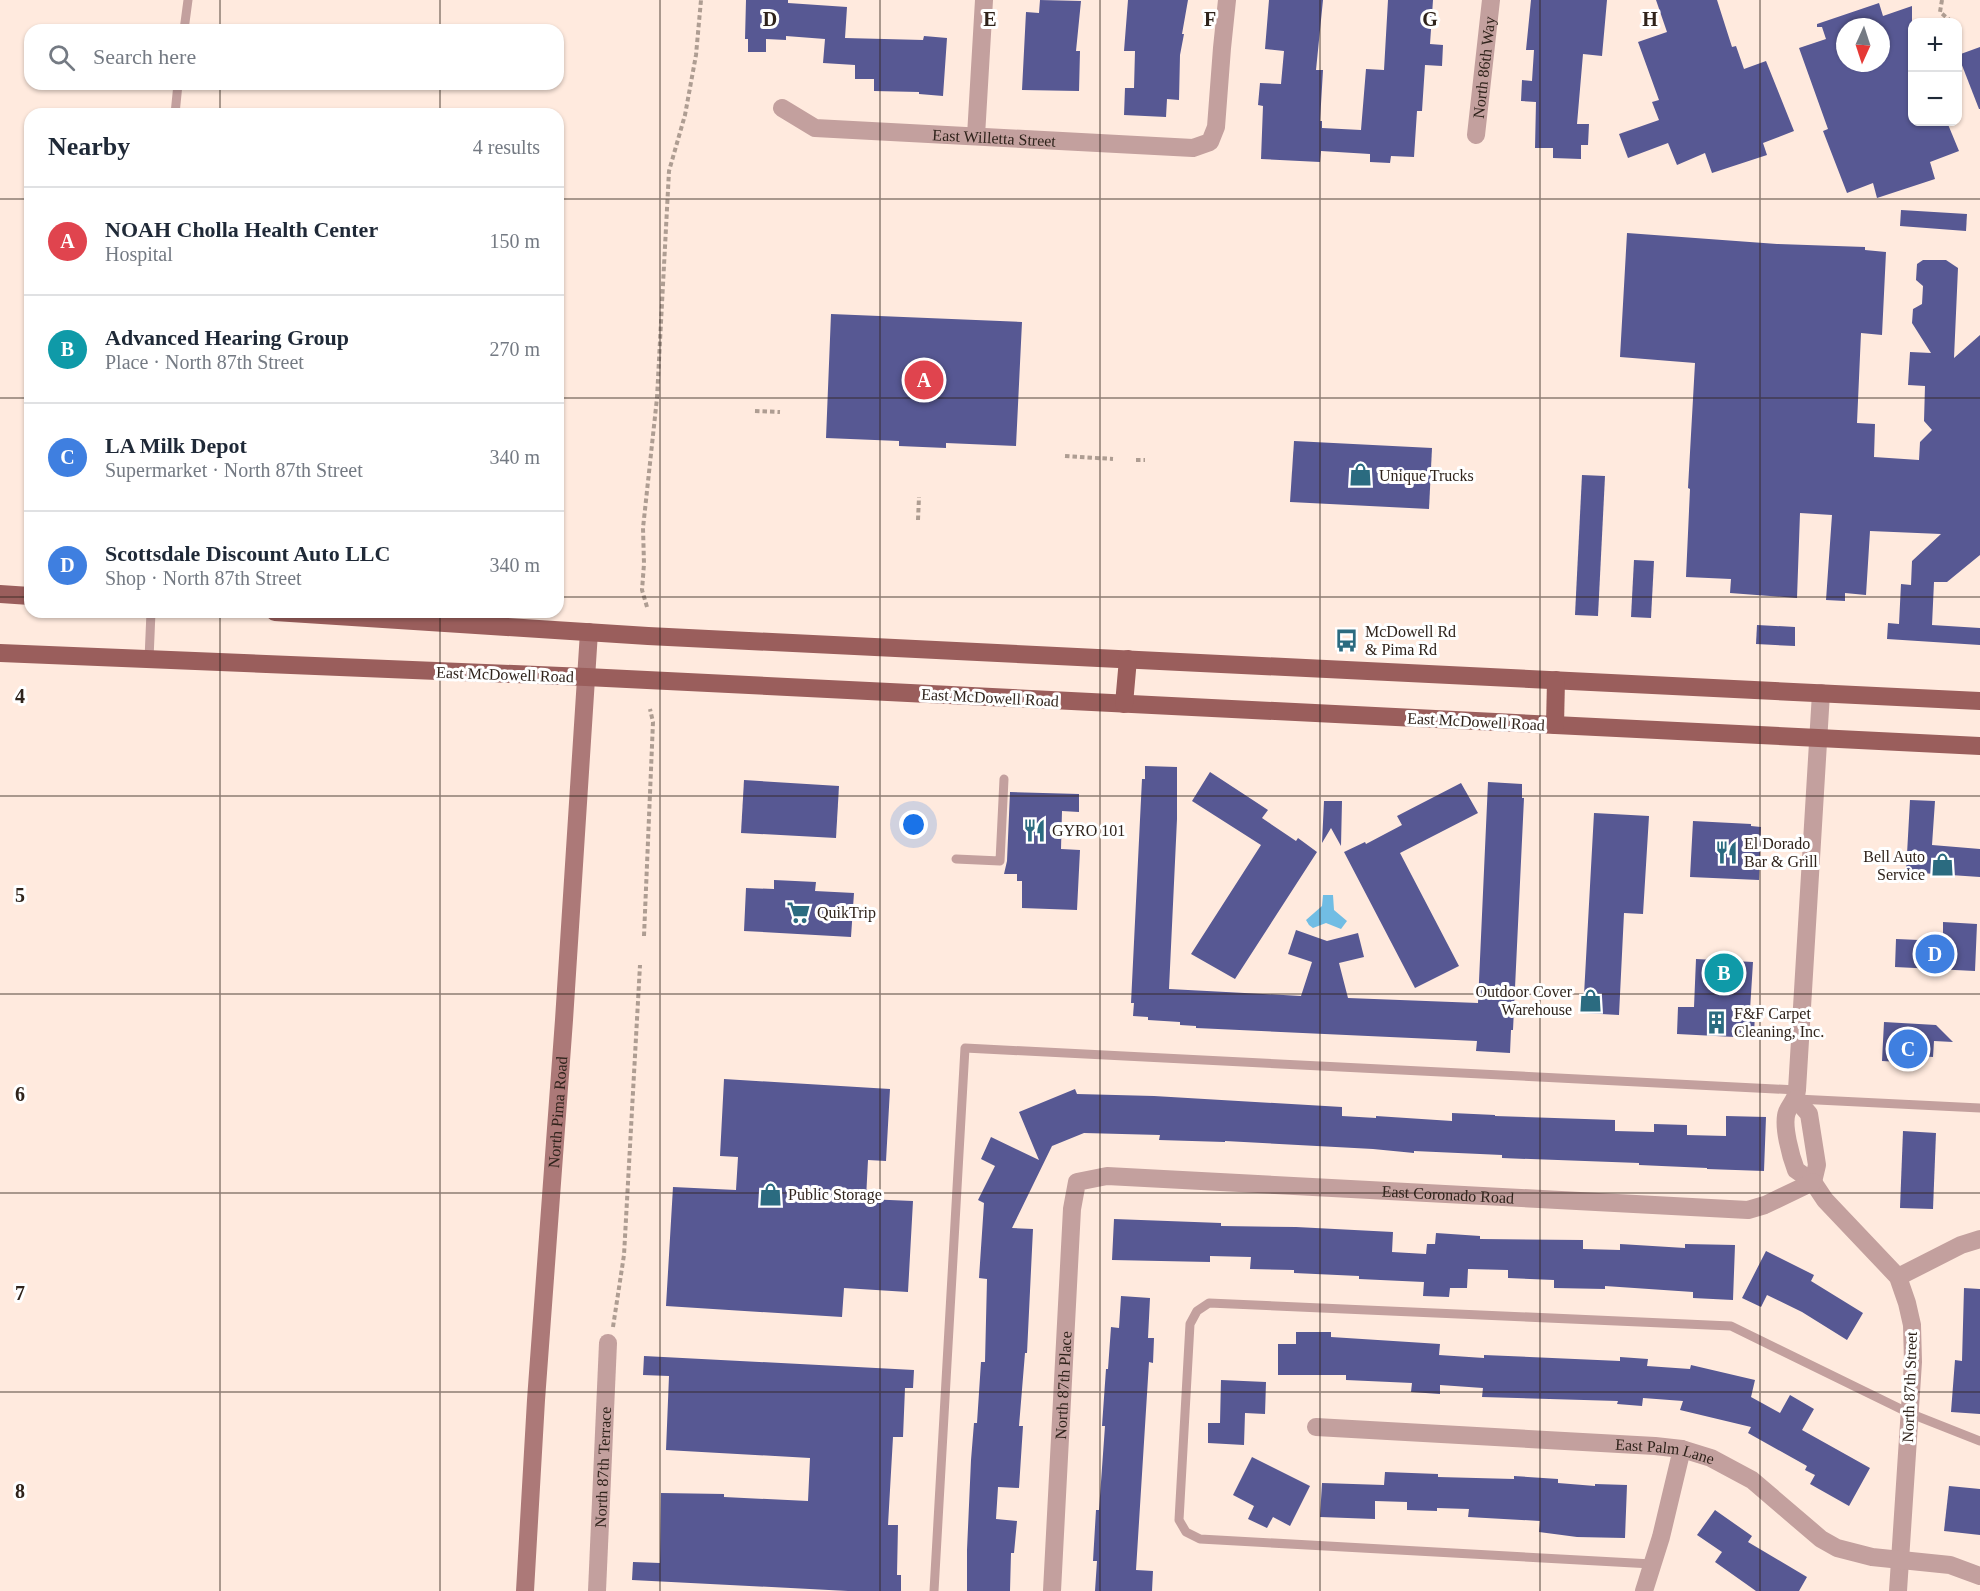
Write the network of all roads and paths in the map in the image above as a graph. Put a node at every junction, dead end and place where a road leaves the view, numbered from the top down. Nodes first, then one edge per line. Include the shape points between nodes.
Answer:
1 (188, 0) edge
2 (701, 0) edge
3 (984, 0) edge
4 (1227, 0) edge
5 (1491, 0) edge
6 (1942, 0) edge
7 (1947, 18) edge
8 (185, 24) edge
9 (177, 90) edge
10 (176, 108) edge
11 (782, 108) dead end
12 (1476, 135) dead end
13 (976, 136) junction
14 (755, 411) dead end
15 (780, 412) dead end
16 (1065, 456) dead end
17 (1113, 459) dead end
18 (1136, 460) dead end
19 (1144, 460) dead end
20 (919, 497) dead end
21 (918, 520) dead end
22 (0, 594) edge
23 (24, 596) edge
24 (647, 607) dead end
25 (151, 618) edge
26 (369, 618) edge
27 (589, 632) junction
28 (0, 653) edge
29 (149, 659) junction
30 (1128, 659) junction
31 (585, 677) junction
32 (1556, 680) junction
33 (1821, 693) junction
34 (1980, 701) edge
35 (1124, 704) junction
36 (650, 709) dead end
37 (1555, 725) junction
38 (1819, 738) junction
39 (1980, 746) edge
40 (1004, 779) dead end
41 (956, 859) dead end
42 (644, 936) dead end
43 (640, 965) dead end
44 (1797, 1094) junction
45 (1980, 1108) edge
46 (1077, 1182) joint
47 (1813, 1182) junction
48 (1980, 1239) edge
49 (1898, 1277) junction
50 (611, 1337) joint
51 (1909, 1413) junction
52 (1316, 1427) dead end
53 (1980, 1441) edge
54 (1682, 1449) junction
55 (1899, 1560) junction
56 (1652, 1564) junction
57 (1980, 1576) edge
58 (525, 1591) edge
59 (597, 1591) edge
60 (934, 1591) edge
61 (1052, 1591) edge
62 (1644, 1591) edge
63 (1898, 1591) edge

1 - 8 lane
2 - 24 path via 685,115 669,171 657,398 643,528 642,590
3 - 13 street
4 - 13 street, East Willetta Street via 1216,127 1210,142 1193,148
5 - 12 street, North 86th Way
6 - 7 path via 1940,12
9 - 10 lane
11 - 13 street, East Willetta Street via 815,128
14 - 15 path
16 - 17 path
18 - 19 path
20 - 21 path
22 - 23 main road
25 - 29 lane
26 - 27 main road
27 - 30 main road
27 - 31 main road, North Pima Road
28 - 29 main road, East McDowell Road
29 - 31 main road, East McDowell Road
30 - 32 main road
30 - 35 main road
31 - 35 main road, East McDowell Road
31 - 58 main road, North Pima Road
32 - 33 main road
32 - 37 main road
33 - 34 main road
33 - 38 street, North 87th Street
35 - 37 main road, East McDowell Road
36 - 42 path via 653,722
37 - 38 main road, East McDowell Road
38 - 39 main road, East McDowell Road
38 - 44 street, North 87th Street
40 - 41 lane via 1000,861
43 - 50 path via 624,1255
44 - 45 lane
44 - 47 street, North 87th Street via 1786,1113 1788,1138 1797,1170
44 - 60 lane via 964,1048
46 - 47 street, East Coronado Road via 1107,1176 1748,1210
46 - 61 street, North 87th Place via 1072,1209
47 - 49 street, North 87th Street
48 - 49 street
49 - 51 street, North 87th Street via 1913,1334
50 - 59 street, North 87th Terrace
51 - 53 lane
51 - 55 street, North 87th Street
51 - 56 lane via 1731,1326 1209,1303 1197,1311 1190,1324 1179,1520 1186,1532 1200,1539
52 - 54 street, East Palm Lane
54 - 55 street, East Palm Lane via 1711,1458 1752,1480 1837,1548
54 - 56 street
55 - 57 street, East Palm Lane via 1950,1565
55 - 63 street, North 87th Street
56 - 62 street

